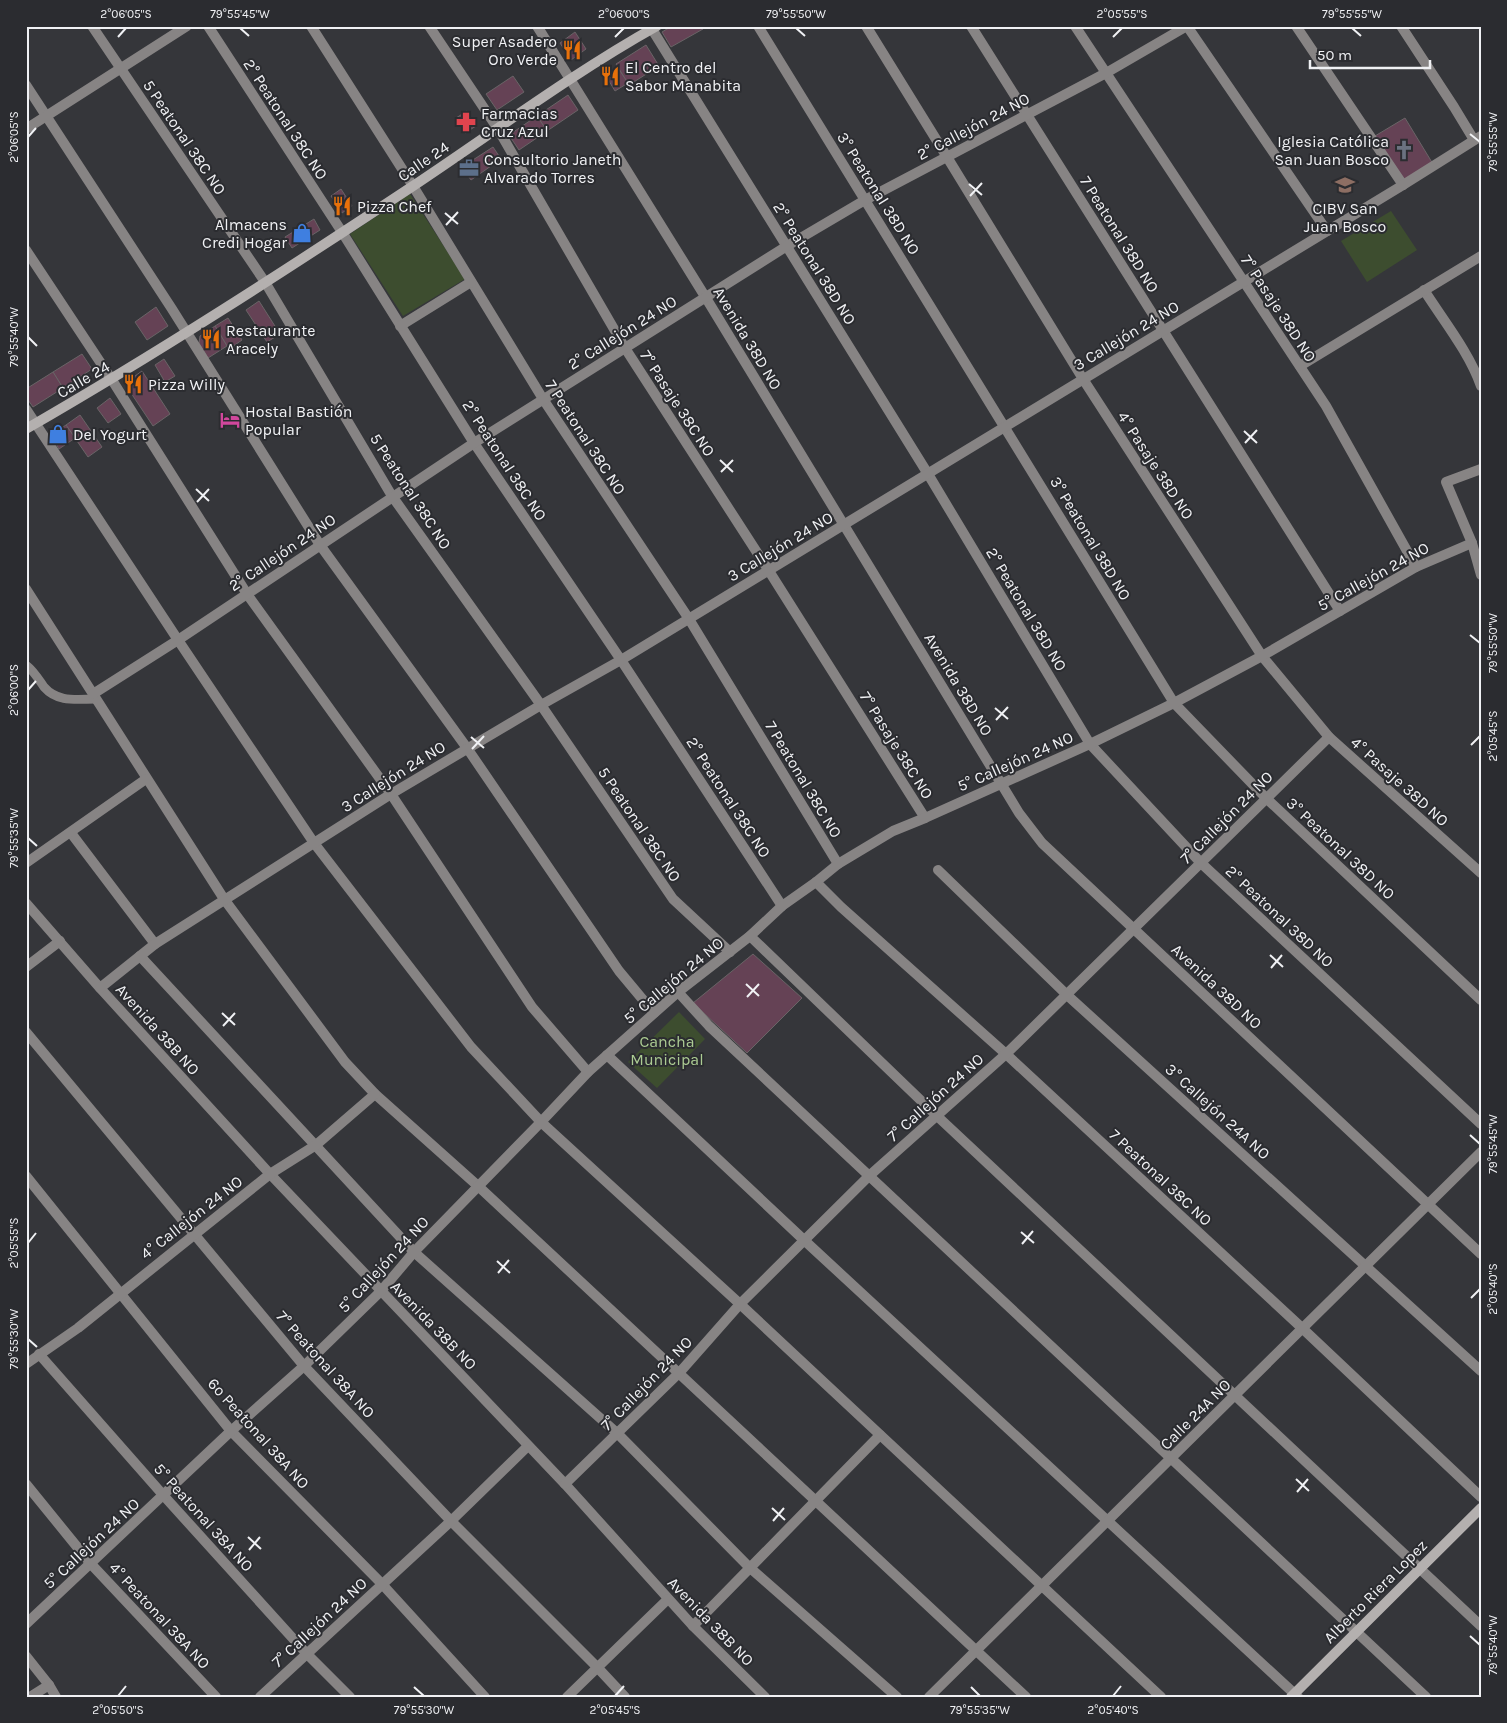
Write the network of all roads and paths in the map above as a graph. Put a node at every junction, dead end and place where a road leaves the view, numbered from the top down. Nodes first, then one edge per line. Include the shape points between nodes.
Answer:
1 (92, 26) edge
2 (187, 26) edge
3 (208, 26) edge
4 (310, 26) edge
5 (429, 26) edge
6 (537, 26) edge
7 (758, 26) edge
8 (866, 26) edge
9 (971, 26) edge
10 (1075, 26) edge
11 (1187, 26) edge
12 (1296, 26) edge
13 (1401, 26) edge
14 (653, 27) edge
15 (121, 69) junction
16 (1106, 73) junction
17 (571, 79) junction
18 (26, 85) edge
19 (1027, 115) junction
20 (47, 116) junction
21 (26, 129) edge
22 (498, 129) junction
23 (1477, 138) edge
24 (947, 156) junction
25 (1404, 185) junction
26 (412, 186) junction
27 (865, 200) junction
28 (1328, 231) junction
29 (342, 232) junction
30 (787, 246) junction
31 (26, 250) edge
32 (1481, 256) edge
33 (1244, 281) junction
34 (265, 282) junction
35 (471, 282) junction
36 (1424, 290) junction
37 (706, 298) junction
38 (400, 326) junction
39 (1163, 330) junction
40 (187, 333) junction
41 (624, 348) junction
42 (1300, 366) junction
43 (1083, 379) junction
44 (112, 380) junction
45 (1481, 386) edge
46 (542, 399) junction
47 (26, 409) edge
48 (36, 424) junction
49 (1005, 426) junction
50 (26, 429) edge
51 (474, 443) junction
52 (1481, 469) edge
53 (928, 474) junction
54 (392, 496) junction
55 (844, 525) junction
56 (1472, 543) junction
57 (320, 545) junction
58 (1416, 567) junction
59 (768, 570) junction
60 (1481, 576) edge
61 (26, 589) edge
62 (247, 594) junction
63 (1340, 610) junction
64 (689, 619) junction
65 (178, 640) junction
66 (1262, 656) junction
67 (621, 660) junction
68 (26, 666) edge
69 (95, 697) junction
70 (1174, 703) junction
71 (541, 705) junction
72 (1329, 737) junction
73 (1090, 744) junction
74 (467, 748) junction
75 (146, 779) junction
76 (1002, 783) junction
77 (390, 794) junction
78 (1266, 798) junction
79 (925, 818) junction
80 (71, 833) junction
81 (314, 843) junction
82 (26, 863) edge
83 (1201, 863) junction
84 (838, 864) junction
85 (938, 870) dead end
86 (1481, 873) edge
87 (816, 882) junction
88 (224, 899) junction
89 (26, 903) edge
90 (782, 906) junction
91 (1133, 928) junction
92 (750, 936) junction
93 (60, 941) junction
94 (155, 944) junction
95 (730, 952) junction
96 (140, 956) junction
97 (26, 967) edge
98 (100, 988) junction
99 (678, 992) junction
100 (1067, 995) junction
101 (1481, 1000) edge
102 (654, 1013) junction
103 (26, 1032) edge
104 (1006, 1054) junction
105 (607, 1055) junction
106 (588, 1072) junction
107 (375, 1094) junction
108 (936, 1115) junction
109 (541, 1122) junction
110 (1481, 1124) edge
111 (316, 1145) junction
112 (1481, 1152) edge
113 (270, 1174) junction
114 (26, 1176) edge
115 (869, 1176) junction
116 (478, 1186) junction
117 (1428, 1204) junction
118 (194, 1234) junction
119 (805, 1241) junction
120 (414, 1252) junction
121 (1481, 1254) edge
122 (1366, 1266) junction
123 (381, 1291) junction
124 (119, 1294) junction
125 (740, 1304) junction
126 (1302, 1328) junction
127 (39, 1354) junction
128 (26, 1364) edge
129 (304, 1366) junction
130 (1481, 1371) edge
131 (680, 1372) junction
132 (1236, 1394) junction
133 (231, 1431) junction
134 (618, 1434) junction
135 (880, 1435) junction
136 (528, 1446) junction
137 (1171, 1459) junction
138 (26, 1484) edge
139 (565, 1484) junction
140 (164, 1496) junction
141 (1481, 1497) edge
142 (816, 1500) junction
143 (1481, 1508) edge
144 (1108, 1520) junction
145 (451, 1521) junction
146 (91, 1564) junction
147 (749, 1567) junction
148 (1420, 1568) junction
149 (382, 1584) junction
150 (1042, 1586) junction
151 (668, 1599) junction
152 (26, 1624) edge
153 (693, 1626) junction
154 (1481, 1626) edge
155 (1356, 1632) junction
156 (977, 1651) junction
157 (307, 1654) junction
158 (26, 1656) edge
159 (597, 1667) junction
160 (49, 1685) junction
161 (1294, 1696) edge
162 (30, 1697) edge
163 (56, 1697) edge
164 (63, 1697) edge
165 (216, 1697) edge
166 (260, 1697) edge
167 (350, 1697) edge
168 (485, 1697) edge
169 (567, 1697) edge
170 (625, 1697) edge
171 (765, 1697) edge
172 (897, 1697) edge
173 (929, 1697) edge
174 (1026, 1697) edge
175 (1161, 1697) edge
176 (1426, 1697) edge

1 - 15 street, 5 Peatonal 38C NO
2 - 15 street
3 - 29 street, 2° Peatonal 38C NO
4 - 26 street, 7 Peatonal 38C NO
5 - 22 street, 7° Pasaje 38C NO
6 - 17 street, Avenida 38D NO
7 - 27 street, 3° Peatonal 38D NO
8 - 24 street, 4° Pasaje 38D NO
9 - 19 street, 7 Peatonal 38D NO
10 - 16 street
11 - 16 street, 2° Callejón 24 NO
11 - 28 street
12 - 25 street
13 - 23 street
14 - 17 street, Calle 24
14 - 30 street, 2° Peatonal 38D NO
15 - 20 street
15 - 34 street, 5 Peatonal 38C NO
16 - 19 street, 2° Callejón 24 NO
16 - 33 street, 7° Pasaje 38D NO
17 - 22 street, Calle 24
17 - 37 street, Avenida 38D NO
18 - 20 street
19 - 24 street, 2° Callejón 24 NO
19 - 39 street, 7 Peatonal 38D NO
20 - 21 street
20 - 40 street
22 - 26 street, Calle 24
22 - 41 street, 7° Pasaje 38C NO
23 - 25 street, 3 Callejón 24 NO
24 - 27 street, 2° Callejón 24 NO
24 - 43 street, 4° Pasaje 38D NO
25 - 28 street, 3 Callejón 24 NO
26 - 29 street, Calle 24
26 - 35 street, 7 Peatonal 38C NO
27 - 30 street, 2° Callejón 24 NO
27 - 49 street, 3° Peatonal 38D NO
28 - 33 street, 3 Callejón 24 NO
29 - 34 street, Calle 24
29 - 38 street, 2° Peatonal 38C NO
30 - 37 street, 2° Callejón 24 NO
30 - 53 street, 2° Peatonal 38D NO
31 - 44 street
32 - 36 street
33 - 39 street, 3 Callejón 24 NO
33 - 42 street, 7° Pasaje 38D NO
34 - 40 street, Calle 24
34 - 54 street, 5 Peatonal 38C NO
35 - 38 street
35 - 46 street, 7 Peatonal 38C NO
36 - 42 street
36 - 45 street via 1462,349
37 - 41 street, 2° Callejón 24 NO
37 - 55 street, Avenida 38D NO
38 - 51 street, 2° Peatonal 38C NO
39 - 43 street, 3 Callejón 24 NO
39 - 63 street, 7 Peatonal 38D NO
40 - 44 street, Calle 24
40 - 57 street
41 - 46 street, 2° Callejón 24 NO
41 - 59 street, 7° Pasaje 38C NO
42 - 58 street, 7° Pasaje 38D NO via 1326,406
43 - 49 street, 3 Callejón 24 NO
43 - 66 street, 4° Pasaje 38D NO
44 - 48 street, Calle 24
44 - 62 street
46 - 51 street, 2° Callejón 24 NO
46 - 64 street, 7 Peatonal 38C NO
47 - 48 street
48 - 50 street, Calle 24
48 - 65 street
49 - 53 street, 3 Callejón 24 NO
49 - 70 street, 3° Peatonal 38D NO
51 - 54 street, 2° Callejón 24 NO
51 - 67 street, 2° Peatonal 38C NO
52 - 56 street via 1446,482
53 - 55 street, 3 Callejón 24 NO
53 - 73 street, 2° Peatonal 38D NO
54 - 57 street, 2° Callejón 24 NO
54 - 71 street, 5 Peatonal 38C NO
55 - 59 street, 3 Callejón 24 NO
55 - 76 street, Avenida 38D NO
56 - 58 street, 5° Callejón 24 NO
56 - 60 street
57 - 62 street, 2° Callejón 24 NO
57 - 74 street
58 - 63 street, 5° Callejón 24 NO
59 - 64 street, 3 Callejón 24 NO
59 - 79 street, 7° Pasaje 38C NO
61 - 69 street
62 - 65 street, 2° Callejón 24 NO
62 - 77 street
63 - 66 street, 5° Callejón 24 NO
64 - 67 street, 3 Callejón 24 NO
64 - 84 street, 7 Peatonal 38C NO
65 - 69 street, 2° Callejón 24 NO
65 - 81 street
66 - 70 street, 5° Callejón 24 NO
66 - 72 street, 4° Pasaje 38D NO
67 - 71 street, 3 Callejón 24 NO
67 - 90 street, 2° Peatonal 38C NO
68 - 69 lane via 57,698
69 - 75 street
70 - 73 street, 5° Callejón 24 NO
70 - 78 street, 3° Peatonal 38D NO
71 - 74 street, 3 Callejón 24 NO
71 - 95 street, 5 Peatonal 38C NO via 673,899
72 - 78 street, 7° Callejón 24 NO
72 - 86 street, 4° Pasaje 38D NO
73 - 76 street, 5° Callejón 24 NO
73 - 83 street, 2° Peatonal 38D NO
74 - 77 street, 3 Callejón 24 NO
74 - 102 street via 619,971
75 - 80 street
75 - 88 street
76 - 79 street, 5° Callejón 24 NO
76 - 91 street, Avenida 38D NO via 1042,843
77 - 81 street, 3 Callejón 24 NO
77 - 106 street via 532,1007
78 - 83 street, 7° Callejón 24 NO
78 - 101 street, 3° Peatonal 38D NO
79 - 84 street, 5° Callejón 24 NO via 893,831
80 - 82 street
80 - 94 street
81 - 88 street, 3 Callejón 24 NO
81 - 109 street via 471,1047
83 - 91 street, 7° Callejón 24 NO
83 - 110 street, 2° Peatonal 38D NO
84 - 87 street, 5° Callejón 24 NO
85 - 100 street, 3° Callejón 24A NO
87 - 90 street, 5° Callejón 24 NO
87 - 104 street, 7 Peatonal 38C NO
88 - 94 street, 3 Callejón 24 NO
88 - 107 street via 345,1062
89 - 93 street, Avenida 38B NO
90 - 92 street, 5° Callejón 24 NO
91 - 100 street, 7° Callejón 24 NO
91 - 117 street, Avenida 38D NO
92 - 95 street, 5° Callejón 24 NO
92 - 108 street
93 - 97 street
93 - 98 street, Avenida 38B NO
94 - 96 street, 3 Callejón 24 NO
95 - 99 street, 5° Callejón 24 NO
96 - 98 street, 3 Callejón 24 NO
96 - 111 street
98 - 113 street, Avenida 38B NO
99 - 102 street, 5° Callejón 24 NO
99 - 115 street via 708,1026
100 - 104 street, 7° Callejón 24 NO
100 - 122 street, 3° Callejón 24A NO
102 - 105 street, 5° Callejón 24 NO
103 - 118 street, 7° Peatonal 38A NO
104 - 108 street, 7° Callejón 24 NO
104 - 126 street, 7 Peatonal 38C NO
105 - 106 street, 5° Callejón 24 NO
105 - 119 street
106 - 109 street, 5° Callejón 24 NO
107 - 111 street, 4° Callejón 24 NO
107 - 116 street
108 - 115 street, 7° Callejón 24 NO
108 - 132 street
109 - 116 street, 5° Callejón 24 NO
109 - 125 street
111 - 113 street, 4° Callejón 24 NO
111 - 120 street
112 - 117 street, Calle 24A NO
113 - 118 street, 4° Callejón 24 NO
113 - 123 street, Avenida 38B NO
114 - 124 street, 6º Peatonal 38A NO
115 - 119 street, 7° Callejón 24 NO
115 - 137 street
116 - 120 street, 5° Callejón 24 NO
116 - 131 street
117 - 121 street, Avenida 38D NO
117 - 122 street, Calle 24A NO
118 - 124 street, 4° Callejón 24 NO
118 - 129 street, 7° Peatonal 38A NO
119 - 125 street, 7° Callejón 24 NO
119 - 144 street
120 - 123 street, 5° Callejón 24 NO
120 - 134 street
122 - 126 street, Calle 24A NO
122 - 130 street, 3° Callejón 24A NO
123 - 129 street, 5° Callejón 24 NO
123 - 136 street, Avenida 38B NO
124 - 127 street, 4° Callejón 24 NO via 78,1328
124 - 133 street, 6º Peatonal 38A NO
125 - 131 street, 7° Callejón 24 NO
125 - 135 street
126 - 132 street, Calle 24A NO
126 - 141 street, 7 Peatonal 38C NO
127 - 128 street, 4° Callejón 24 NO
127 - 140 street, 5° Peatonal 38A NO
129 - 133 street, 5° Callejón 24 NO
129 - 145 street, 7° Peatonal 38A NO
131 - 134 street, 7° Callejón 24 NO
131 - 142 street
132 - 137 street, Calle 24A NO
132 - 148 street
133 - 140 street, 5° Callejón 24 NO
133 - 149 street, 6º Peatonal 38A NO
134 - 139 street, 7° Callejón 24 NO
134 - 147 street
135 - 142 street
135 - 150 street
136 - 139 street, Avenida 38B NO
136 - 145 street, 7° Callejón 24 NO
137 - 144 street, Calle 24A NO
137 - 155 street
138 - 146 street, 4° Peatonal 38A NO
139 - 151 street, Avenida 38B NO
140 - 146 street, 5° Callejón 24 NO
140 - 157 street, 5° Peatonal 38A NO
142 - 147 street
142 - 156 street
143 - 148 street, Alberto Riera Lopez
144 - 150 street, Calle 24A NO
144 - 161 street
145 - 149 street, 7° Callejón 24 NO
145 - 159 street, 7° Peatonal 38A NO
146 - 152 street, 5° Callejón 24 NO
146 - 165 street, 4° Peatonal 38A NO
147 - 153 street
147 - 172 street
148 - 154 street
148 - 155 street, Alberto Riera Lopez
149 - 157 street, 7° Callejón 24 NO
149 - 168 street, 6º Peatonal 38A NO
150 - 156 street, Calle 24A NO
150 - 175 street
151 - 153 street, Avenida 38B NO
151 - 159 street
153 - 171 street, Avenida 38B NO
155 - 161 street, Alberto Riera Lopez
155 - 176 street
156 - 173 street, Calle 24A NO
156 - 174 street
157 - 166 street, 7° Callejón 24 NO
157 - 167 street, 5° Peatonal 38A NO
158 - 160 street
159 - 169 street
159 - 170 street, 7° Peatonal 38A NO
160 - 162 street
160 - 163 street
160 - 164 street

